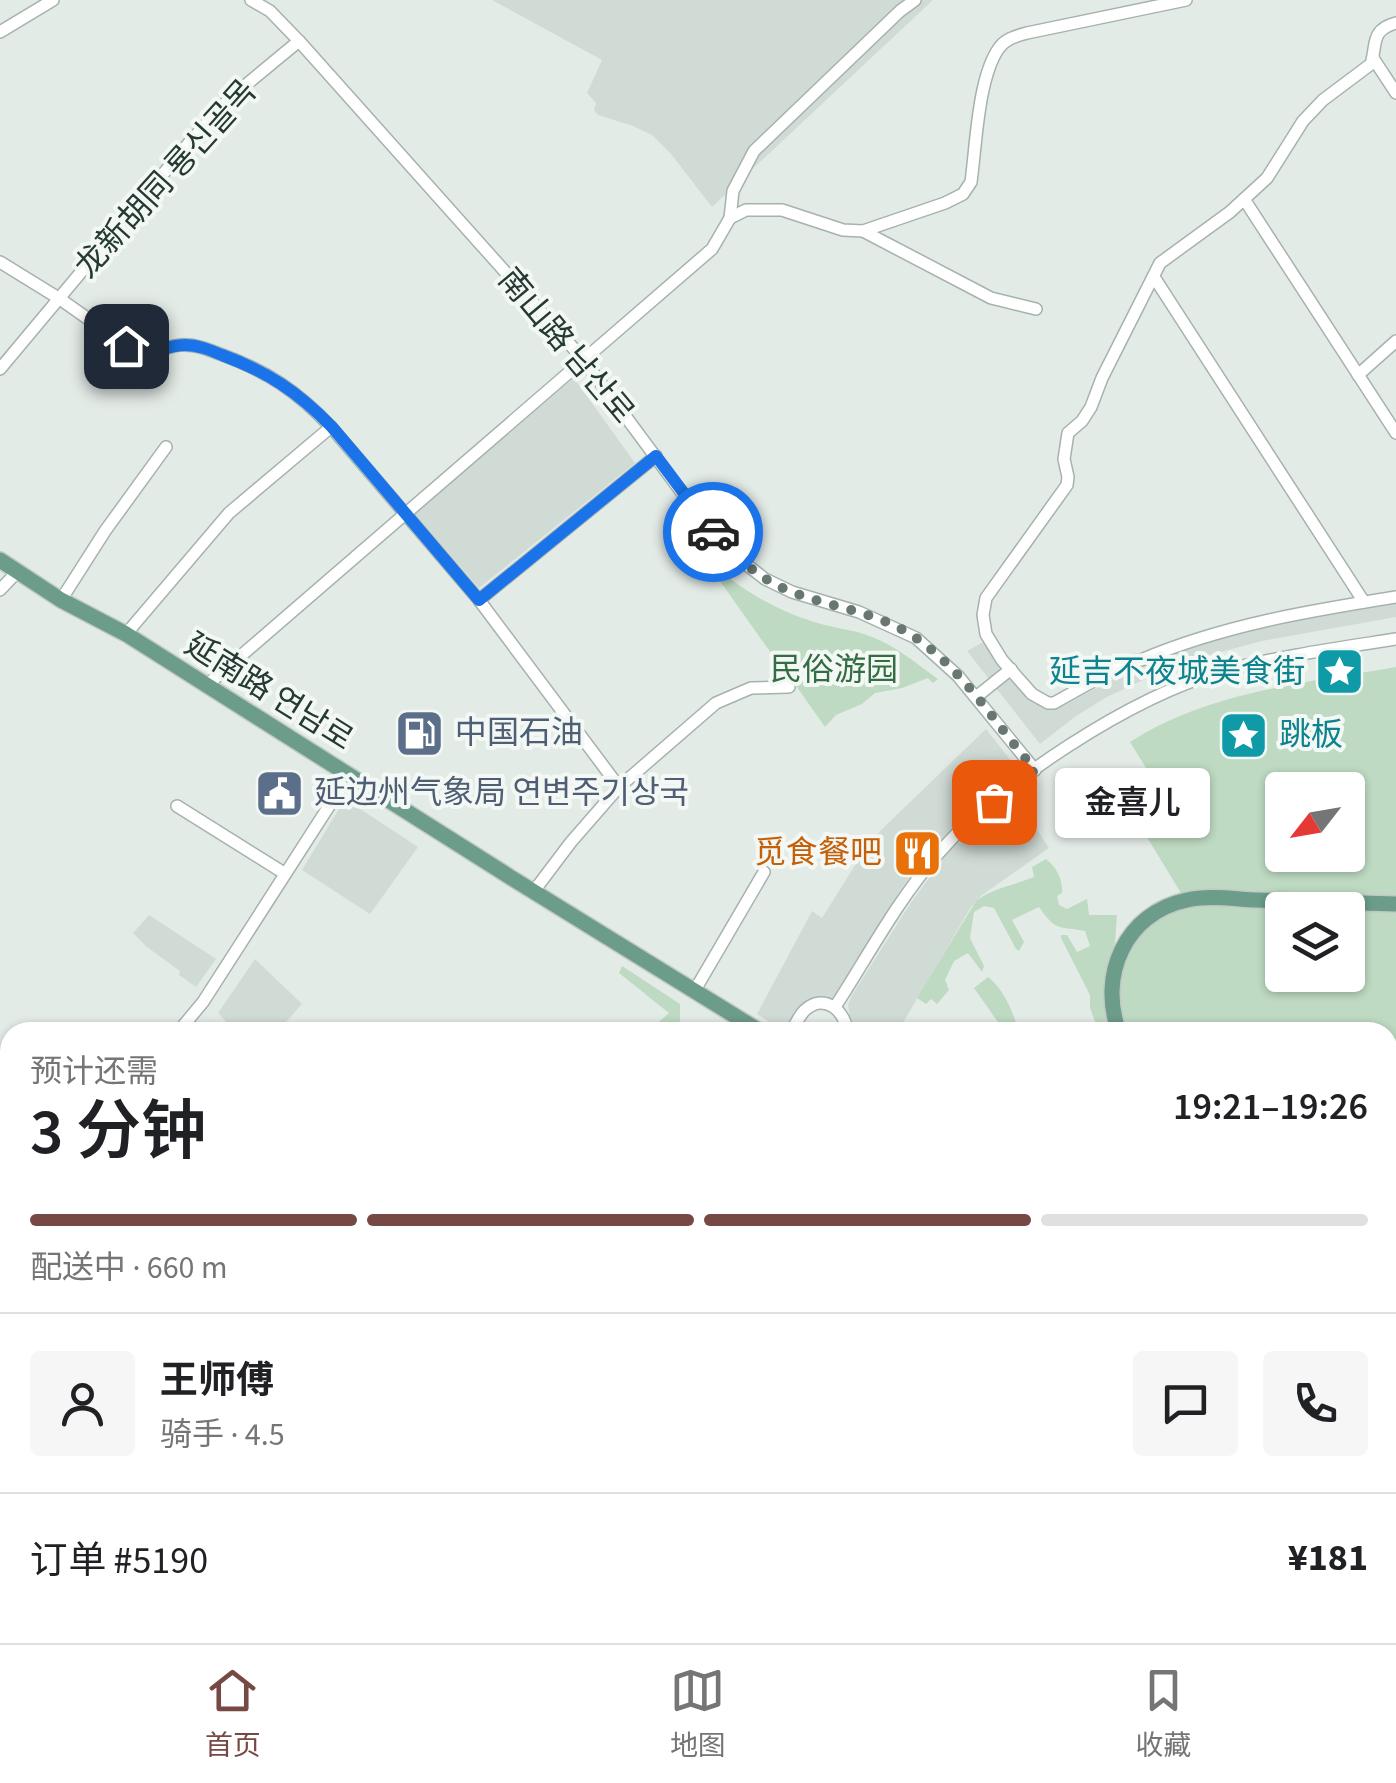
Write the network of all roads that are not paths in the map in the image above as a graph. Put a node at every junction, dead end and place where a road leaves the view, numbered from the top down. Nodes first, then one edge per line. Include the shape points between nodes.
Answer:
1 (53, 0) edge
2 (251, 0) edge
3 (915, 0) edge
4 (1186, 0) edge
5 (897, 5) edge
6 (1396, 23) edge
7 (0, 32) edge
8 (298, 41) junction
9 (1374, 58) junction
10 (1396, 93) edge
11 (734, 191) junction
12 (1244, 199) junction
13 (761, 209) junction
14 (730, 218) junction
15 (863, 230) junction
16 (0, 262) edge
17 (1154, 277) junction
18 (60, 299) junction
19 (1036, 309) dead end
20 (1396, 342) edge
21 (583, 359) junction
22 (0, 368) edge
23 (1358, 375) junction
24 (332, 427) junction
25 (1396, 434) edge
26 (166, 447) dead end
27 (656, 456) junction
28 (406, 513) junction
29 (0, 560) edge
30 (18, 571) junction
31 (0, 590) edge
32 (1396, 597) edge
33 (61, 600) junction
34 (479, 600) junction
35 (1364, 602) junction
36 (126, 634) junction
37 (1396, 640) edge
38 (1012, 670) junction
39 (207, 685) junction
40 (789, 687) dead end
41 (976, 697) junction
42 (1035, 770) junction
43 (349, 775) junction
44 (619, 787) junction
45 (177, 806) dead end
46 (764, 872) dead end
47 (284, 873) junction
48 (534, 891) junction
49 (1396, 904) edge
50 (694, 990) junction
51 (835, 1007) junction
52 (187, 1022) edge
53 (744, 1022) edge
54 (797, 1022) edge
55 (846, 1022) edge
56 (1117, 1022) edge

1 - 7 street
2 - 8 street, 南山路 남산로
3 - 5 street
4 - 15 street via 1027,33 1001,45 984,85 971,182 963,194
5 - 11 street via 754,151
6 - 9 street via 1379,33
8 - 18 street, 龙新胡同 룡신골목 via 230,98
8 - 21 street, 南山路 남산로
9 - 10 street
9 - 12 street via 1303,121 1267,178
11 - 13 street via 744,206
11 - 14 street
12 - 17 street via 1165,258
12 - 23 street
13 - 14 street
13 - 15 street
14 - 21 street via 712,249
15 - 19 street via 991,298
16 - 18 street
17 - 35 street
17 - 38 street via 1091,407 1067,436 1066,485 986,598 986,634
18 - 22 street, 龙新胡同 룡신골목
18 - 24 street via 135,352 198,346 266,373
20 - 23 street
21 - 27 street, 南山路 남산로
21 - 28 street
23 - 25 street
24 - 28 street
24 - 36 street via 228,512
26 - 33 street
27 - 34 street
27 - 41 street, 南山路 남산로 via 714,534 765,579 916,638
28 - 34 street
28 - 39 street
29 - 30 main road, 延南路 연남로
30 - 31 street
30 - 33 main road, 延南路 연남로
32 - 35 street
33 - 36 main road, 延南路 연남로
34 - 44 street
35 - 38 street via 1250,623 1181,644 1129,661 1054,703 1032,694
36 - 39 main road, 延南路 연남로
37 - 42 street via 1192,682 1104,724
38 - 41 street
39 - 43 main road, 延南路 연남로
40 - 44 street via 751,688 716,703
41 - 42 street, 南山路 남산로
42 - 51 street via 935,857
43 - 47 street
43 - 48 main road, 延南路 연남로
44 - 48 street
45 - 47 street
46 - 50 street
47 - 52 street
48 - 50 main road, 延南路 연남로
49 - 56 main road via 1207,898 1173,904 1141,925 1120,951 1111,993
50 - 53 main road, 延南路 연남로
51 - 54 street via 812,1005
51 - 55 street

